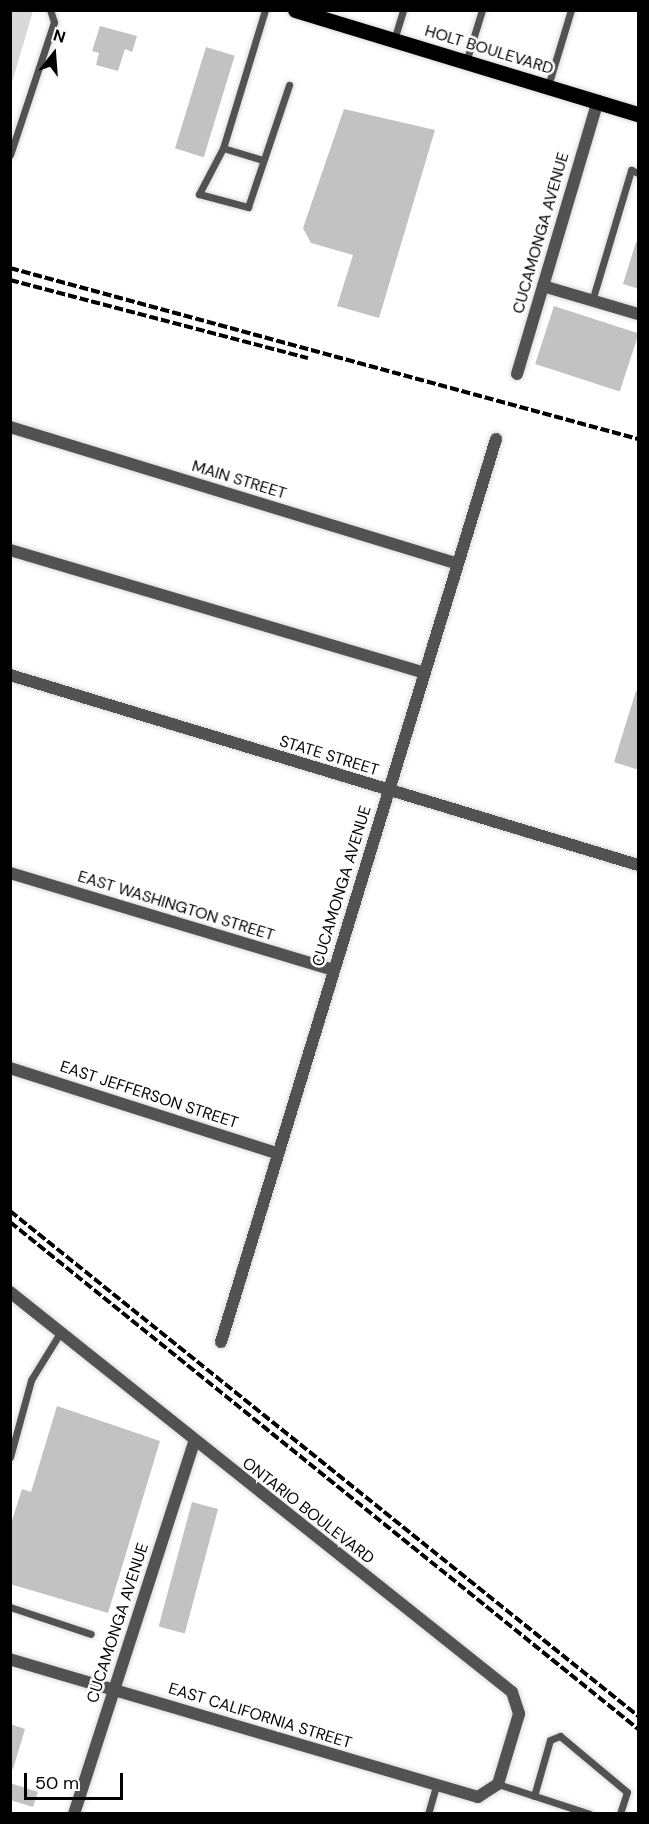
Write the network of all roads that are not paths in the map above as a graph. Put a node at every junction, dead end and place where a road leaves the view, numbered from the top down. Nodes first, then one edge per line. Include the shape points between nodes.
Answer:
1 (50, 10) edge
2 (265, 10) edge
3 (296, 10) edge
4 (402, 10) edge
5 (482, 10) edge
6 (571, 10) edge
7 (315, 13) edge
8 (393, 40) junction
9 (466, 62) junction
10 (289, 85) dead end
11 (548, 86) junction
12 (598, 101) junction
13 (639, 114) edge
14 (223, 148) junction
15 (10, 155) edge
16 (263, 160) junction
17 (639, 173) edge
18 (543, 286) junction
19 (592, 301) junction
20 (639, 314) edge
21 (517, 374) dead end
22 (10, 427) edge
23 (496, 439) dead end
24 (10, 550) edge
25 (457, 564) junction
26 (424, 673) junction
27 (10, 675) edge
28 (388, 791) junction
29 (639, 865) edge
30 (10, 873) edge
31 (333, 970) junction
32 (10, 1068) edge
33 (277, 1153) junction
34 (10, 1292) edge
35 (60, 1333) junction
36 (221, 1342) dead end
37 (194, 1442) junction
38 (10, 1457) edge
39 (10, 1607) edge
40 (91, 1635) dead end
41 (10, 1659) edge
42 (114, 1689) junction
43 (498, 1784) junction
44 (436, 1786) junction
45 (534, 1796) junction
46 (75, 1814) edge
47 (428, 1814) edge
48 (590, 1814) edge
49 (620, 1814) edge

1 - 15 lane via 54,22
2 - 14 lane
3 - 7 main road, HOLT BOULEVARD
4 - 8 lane
5 - 9 lane
6 - 11 lane
7 - 8 main road, HOLT BOULEVARD
8 - 9 main road, HOLT BOULEVARD
9 - 11 main road, HOLT BOULEVARD
10 - 16 lane
11 - 12 main road, HOLT BOULEVARD
12 - 13 main road, HOLT BOULEVARD
12 - 18 street, CUCAMONGA AVENUE
14 - 16 lane
14 - 16 lane via 199,195 248,207
17 - 19 lane via 631,170
18 - 19 street
18 - 21 street, CUCAMONGA AVENUE
19 - 20 street
22 - 25 street, MAIN STREET
23 - 25 street, CUCAMONGA AVENUE
24 - 26 street
25 - 26 street, CUCAMONGA AVENUE
26 - 28 street, CUCAMONGA AVENUE
27 - 28 street, STATE STREET
28 - 29 street, STATE STREET
28 - 31 street, CUCAMONGA AVENUE
30 - 31 street, EAST WASHINGTON STREET
31 - 33 street, CUCAMONGA AVENUE
32 - 33 street, EAST JEFFERSON STREET
33 - 36 street, CUCAMONGA AVENUE
34 - 35 street, ONTARIO BOULEVARD
35 - 37 street, ONTARIO BOULEVARD
35 - 38 lane via 31,1380
37 - 42 street, CUCAMONGA AVENUE
37 - 43 street, ONTARIO BOULEVARD via 512,1692 519,1714
39 - 40 lane
41 - 42 street, EAST CALIFORNIA STREET
42 - 44 street, EAST CALIFORNIA STREET
42 - 46 street, CUCAMONGA AVENUE
43 - 44 street, EAST CALIFORNIA STREET via 478,1797
43 - 45 lane
44 - 47 lane
45 - 48 lane
45 - 49 lane via 550,1740 560,1736 627,1792

